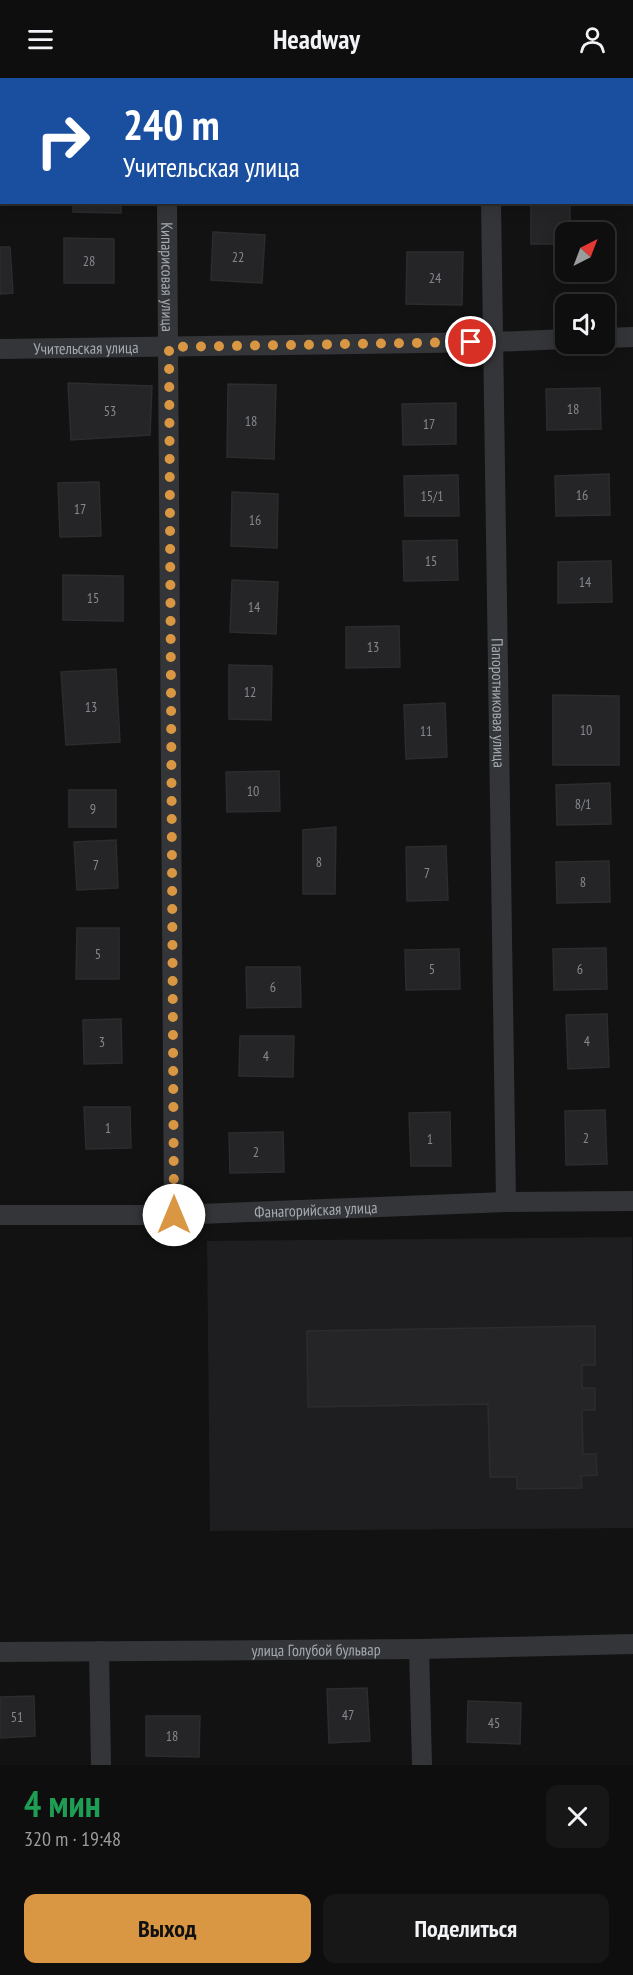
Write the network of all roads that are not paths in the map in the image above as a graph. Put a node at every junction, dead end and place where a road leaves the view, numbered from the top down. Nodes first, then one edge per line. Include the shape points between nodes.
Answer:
1 (167, 204) edge
2 (491, 204) edge
3 (633, 337) edge
4 (615, 338) edge
5 (555, 339) edge
6 (494, 342) junction
7 (169, 347) junction
8 (0, 349) edge
9 (633, 1201) edge
10 (507, 1202) junction
11 (0, 1215) edge
12 (174, 1215) junction
13 (633, 1644) edge
14 (419, 1649) junction
15 (99, 1651) junction
16 (0, 1652) edge
17 (100, 1765) edge
18 (422, 1765) edge

1 - 7 street, Кипарисовая улица
2 - 6 street, Папоротниковая улица
3 - 4 street
5 - 6 street, Учительская улица
6 - 7 street, Учительская улица
6 - 10 street, Папоротниковая улица
7 - 8 street, Учительская улица
7 - 12 street, Кипарисовая улица
9 - 10 street, Фанагорийская улица
10 - 12 street, Фанагорийская улица
11 - 12 street, Фанагорийская улица
13 - 14 street, улица Голубой бульвар
14 - 15 street, улица Голубой бульвар
14 - 18 street
15 - 16 street, улица Голубой бульвар
15 - 17 street

